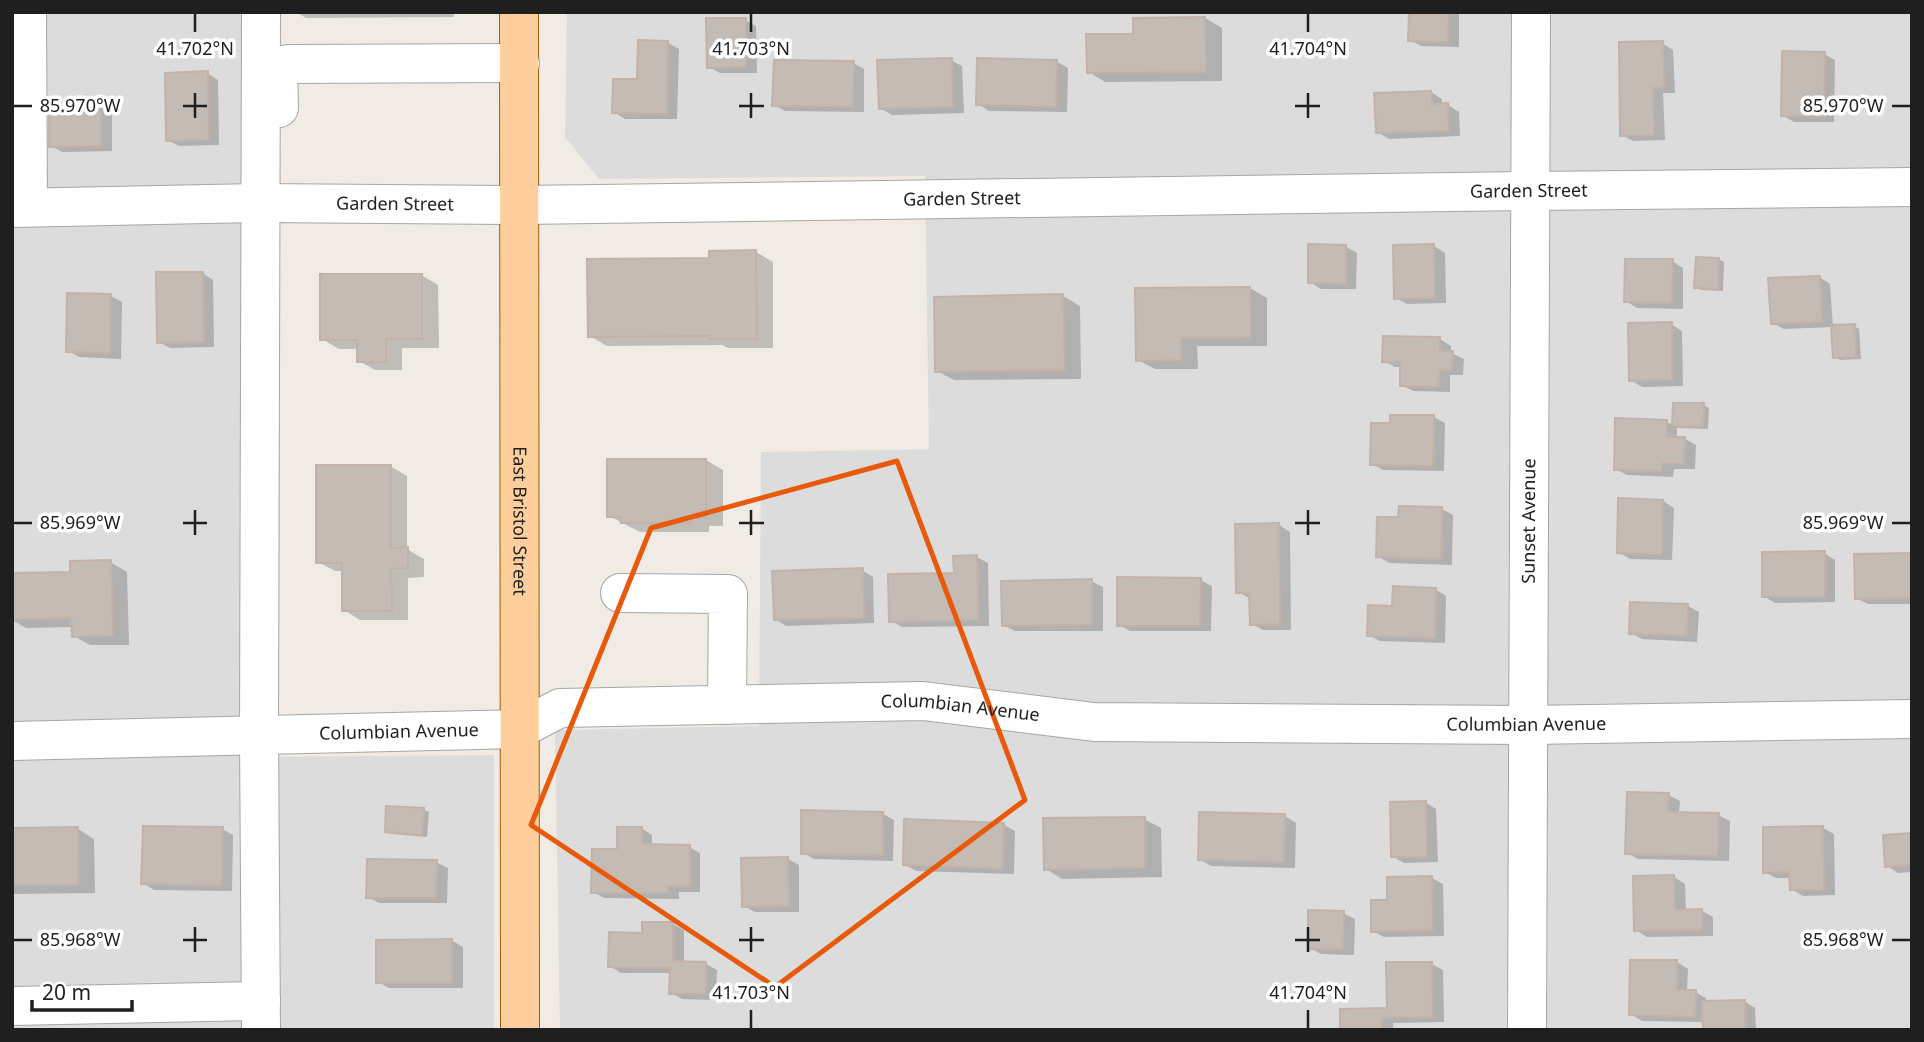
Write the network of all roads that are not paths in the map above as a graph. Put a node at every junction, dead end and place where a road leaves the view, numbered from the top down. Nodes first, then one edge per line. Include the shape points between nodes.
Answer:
1 (27, 12) edge
2 (261, 12) edge
3 (520, 12) edge
4 (1531, 12) edge
5 (520, 63) junction
6 (1912, 187) edge
7 (1531, 191) junction
8 (270, 203) junction
9 (521, 205) junction
10 (20, 207) edge
11 (620, 593) dead end
12 (727, 705) junction
13 (1912, 719) edge
14 (1528, 725) junction
15 (520, 729) junction
16 (259, 735) junction
17 (12, 741) edge
18 (12, 1006) edge
19 (261, 1016) edge
20 (520, 1030) edge
21 (1527, 1030) edge

1 - 10 street
2 - 8 street
3 - 5 main road, East Bristol Street
4 - 7 street, Sunset Avenue
5 - 8 street via 278,65
5 - 9 main road, East Bristol Street
6 - 7 street, Garden Street
7 - 9 street, Garden Street
7 - 14 street, Sunset Avenue
8 - 9 street, Garden Street
8 - 10 street, Garden Street
8 - 16 street
9 - 15 main road, East Bristol Street
11 - 12 street via 728,594
12 - 14 street, Columbian Avenue via 923,701 1094,722
12 - 15 street, Columbian Avenue via 560,708
13 - 14 street, Columbian Avenue
14 - 21 street, Sunset Avenue
15 - 16 street, Columbian Avenue
15 - 20 main road, East Bristol Street
16 - 17 street, Columbian Avenue
16 - 19 street
18 - 19 street

